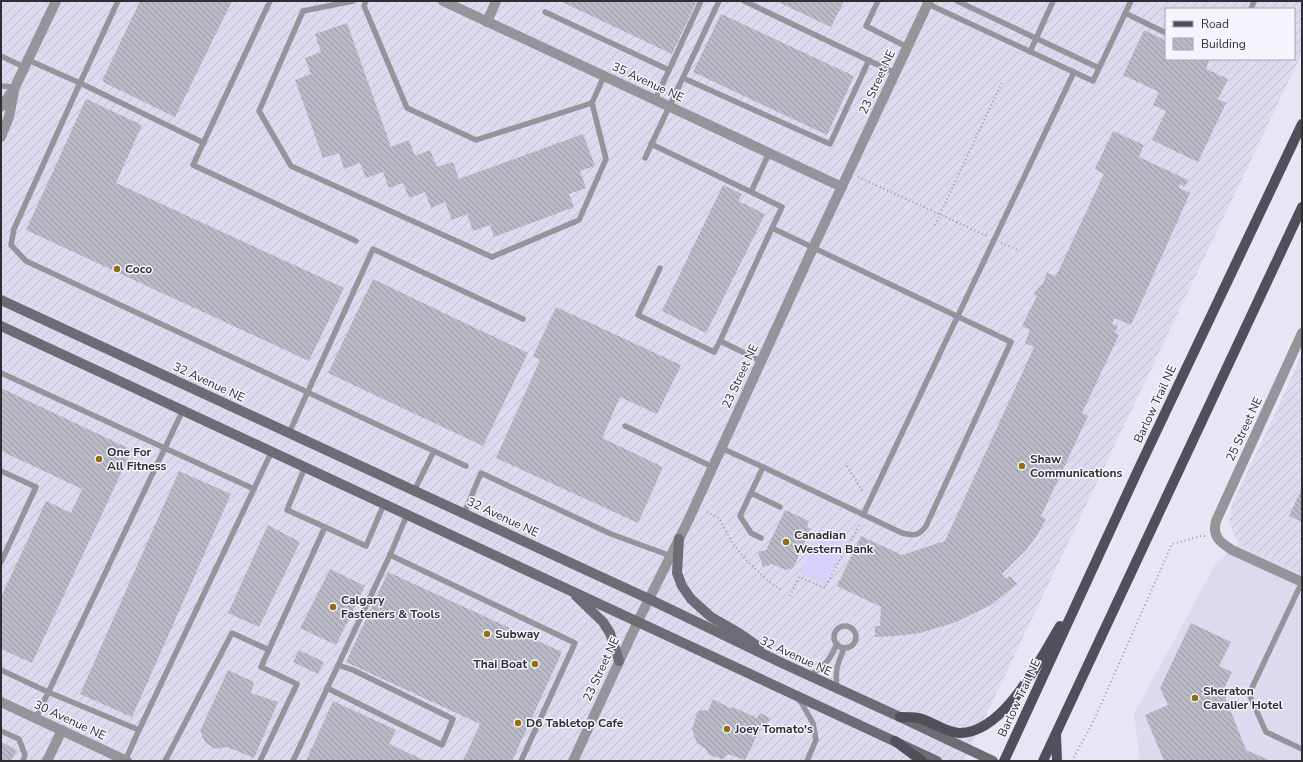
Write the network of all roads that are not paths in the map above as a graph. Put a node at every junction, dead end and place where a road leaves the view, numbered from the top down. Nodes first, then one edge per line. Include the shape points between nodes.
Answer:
1 (56, 1) edge
2 (118, 1) edge
3 (270, 1) edge
4 (353, 1) edge
5 (366, 1) edge
6 (443, 1) edge
7 (496, 1) edge
8 (701, 1) edge
9 (719, 1) edge
10 (744, 1) edge
11 (878, 1) edge
12 (958, 1) edge
13 (1053, 1) edge
14 (1131, 1) edge
15 (928, 2) edge
16 (545, 12) dead end
17 (1125, 14) junction
18 (487, 22) junction
19 (1165, 33) edge
20 (1037, 38) junction
21 (907, 47) junction
22 (1030, 52) junction
23 (1, 56) edge
24 (869, 60) junction
25 (26, 64) junction
26 (1099, 68) junction
27 (669, 70) junction
28 (1074, 72) junction
29 (895, 73) junction
30 (604, 76) junction
31 (683, 78) junction
32 (80, 83) junction
33 (1, 86) edge
34 (15, 87) junction
35 (655, 100) junction
36 (592, 103) junction
37 (1, 107) edge
38 (669, 107) junction
39 (1302, 124) edge
40 (1, 137) edge
41 (204, 143) junction
42 (651, 144) junction
43 (769, 153) junction
44 (645, 158) dead end
45 (842, 187) junction
46 (751, 192) junction
47 (1302, 206) edge
48 (772, 228) junction
49 (356, 241) dead end
50 (813, 248) junction
51 (660, 268) dead end
52 (1, 295) edge
53 (1, 300) edge
54 (14, 306) junction
55 (957, 316) junction
56 (523, 319) dead end
57 (1, 326) edge
58 (1302, 333) edge
59 (720, 341) junction
60 (761, 361) junction
61 (1, 373) edge
62 (308, 392) junction
63 (183, 410) junction
64 (624, 426) dead end
65 (289, 433) junction
66 (164, 448) junction
67 (721, 448) junction
68 (272, 451) junction
69 (434, 451) junction
70 (466, 466) dead end
71 (305, 467) junction
72 (713, 467) junction
73 (763, 467) junction
74 (1, 471) edge
75 (254, 489) junction
76 (414, 491) junction
77 (751, 493) junction
78 (384, 504) junction
79 (780, 508) dead end
80 (464, 514) junction
81 (407, 515) junction
82 (863, 515) junction
83 (325, 527) junction
84 (761, 538) dead end
85 (679, 539) junction
86 (390, 555) junction
87 (671, 556) junction
88 (1, 562) edge
89 (1088, 579) junction
90 (1302, 582) edge
91 (568, 589) junction
92 (649, 599) junction
93 (638, 621) junction
94 (837, 644) junction
95 (844, 648) junction
96 (269, 650) junction
97 (620, 660) junction
98 (784, 664) junction
99 (338, 665) junction
100 (1, 670) edge
101 (809, 676) junction
102 (328, 688) junction
103 (837, 690) junction
104 (48, 692) junction
105 (798, 697) junction
106 (1, 702) edge
107 (900, 717) junction
108 (36, 718) junction
109 (62, 730) junction
110 (139, 730) junction
111 (1, 731) edge
112 (1056, 733) junction
113 (895, 741) junction
114 (1302, 750) edge
115 (23, 761) edge
116 (47, 761) edge
117 (126, 761) edge
118 (165, 761) edge
119 (260, 761) edge
120 (293, 761) edge
121 (521, 761) edge
122 (573, 761) edge
123 (807, 761) edge
124 (922, 761) edge
125 (937, 761) edge
126 (993, 761) edge
127 (1004, 761) edge
128 (1043, 761) edge
129 (1057, 761) edge

1 - 25 street
2 - 32 lane
3 - 41 lane
4 - 36 lane via 303,11 259,111 291,166 492,257 579,220 606,159
5 - 36 lane via 364,6 407,108 476,140
6 - 18 street, 35 Avenue NE
7 - 18 street
8 - 27 lane
9 - 31 lane
10 - 24 lane
11 - 21 lane via 866,26
12 - 20 lane
13 - 20 lane
14 - 17 lane
15 - 21 street, 23 Street NE
15 - 22 lane
16 - 27 lane
17 - 19 lane
17 - 26 lane
18 - 30 street, 35 Avenue NE
20 - 22 lane
20 - 26 lane
21 - 29 street, 23 Street NE
22 - 28 lane
23 - 25 lane
24 - 29 lane
24 - 31 lane via 830,144
25 - 32 lane
25 - 34 street
26 - 28 lane via 1093,81
27 - 35 lane
28 - 55 lane
29 - 45 street, 23 Street NE
30 - 35 street, 35 Avenue NE
30 - 36 lane
31 - 38 lane
32 - 41 lane
32 - 62 lane via 14,229 11,245 26,260
33 - 34 lane
34 - 37 street
34 - 40 street via 10,117
35 - 38 street, 35 Avenue NE
38 - 42 lane
38 - 43 street, 35 Avenue NE
39 - 89 main road, Barlow Trail NE
41 - 49 lane via 193,165
42 - 44 lane
42 - 46 lane
43 - 45 street, 35 Avenue NE
43 - 46 lane
45 - 50 street, 23 Street NE
46 - 48 lane via 782,207
47 - 112 main road
48 - 50 lane
48 - 59 lane
50 - 55 lane
50 - 60 street, 23 Street NE
51 - 59 lane via 638,315 714,352
52 - 54 main road
53 - 54 main road, 32 Avenue NE
54 - 65 main road, 32 Avenue NE
55 - 82 lane
55 - 82 lane via 1010,342 926,526 917,535 910,535
56 - 62 lane via 373,249
57 - 63 main road
58 - 90 street, 25 Street NE via 1214,528 1222,544
59 - 60 lane
60 - 67 street, 23 Street NE
61 - 66 lane
62 - 65 lane
62 - 69 lane
63 - 66 lane
63 - 68 main road
64 - 72 lane
65 - 76 main road, 32 Avenue NE
66 - 75 lane
66 - 104 lane
67 - 72 street, 23 Street NE
67 - 73 lane
68 - 71 main road
68 - 75 lane
69 - 70 lane
69 - 76 lane
71 - 78 main road
71 - 83 lane via 287,510
72 - 85 street, 23 Street NE
73 - 77 lane
73 - 82 lane
74 - 88 lane via 36,487
75 - 110 lane
76 - 80 main road, 32 Avenue NE
77 - 79 lane
77 - 84 lane via 740,516 751,533
78 - 81 main road
78 - 83 lane via 366,546
80 - 87 lane via 481,473 611,534
80 - 92 main road, 32 Avenue NE
81 - 86 lane
81 - 91 main road
83 - 96 lane
85 - 87 street, 23 Street NE
85 - 98 main road via 677,573 691,598 711,617
86 - 99 lane
86 - 121 lane via 575,643
87 - 92 street, 23 Street NE
89 - 107 main road via 1027,681 1001,713 989,722 975,730 958,733 919,718
89 - 127 main road, Barlow Trail NE
90 - 114 lane via 1249,694 1266,732
91 - 93 main road
91 - 97 main road via 606,628
92 - 93 street, 23 Street NE
92 - 98 main road, 32 Avenue NE
93 - 97 street, 23 Street NE
93 - 105 main road
94 - 95 lane
94 - 95 lane via 834,637 837,629 842,626 850,627 855,632 856,639 852,646
94 - 101 lane via 829,660
95 - 103 lane via 835,674
96 - 118 lane via 232,633
96 - 119 lane via 261,667 297,684
97 - 122 street, 23 Street NE
98 - 101 main road, 32 Avenue NE
99 - 102 lane
99 - 102 lane via 453,719 442,745
100 - 104 lane
101 - 103 main road, 32 Avenue NE
102 - 120 lane
103 - 107 main road, 32 Avenue NE
104 - 108 lane
104 - 110 lane
105 - 113 main road
105 - 123 lane via 813,723 816,740
106 - 108 street, 30 Avenue NE
107 - 126 main road, 32 Avenue NE
108 - 109 street, 30 Avenue NE
109 - 116 street
109 - 117 street, 30 Avenue NE
110 - 117 lane
111 - 115 lane via 19,739 25,755
112 - 128 main road
112 - 129 main road
113 - 124 main road
113 - 125 main road

